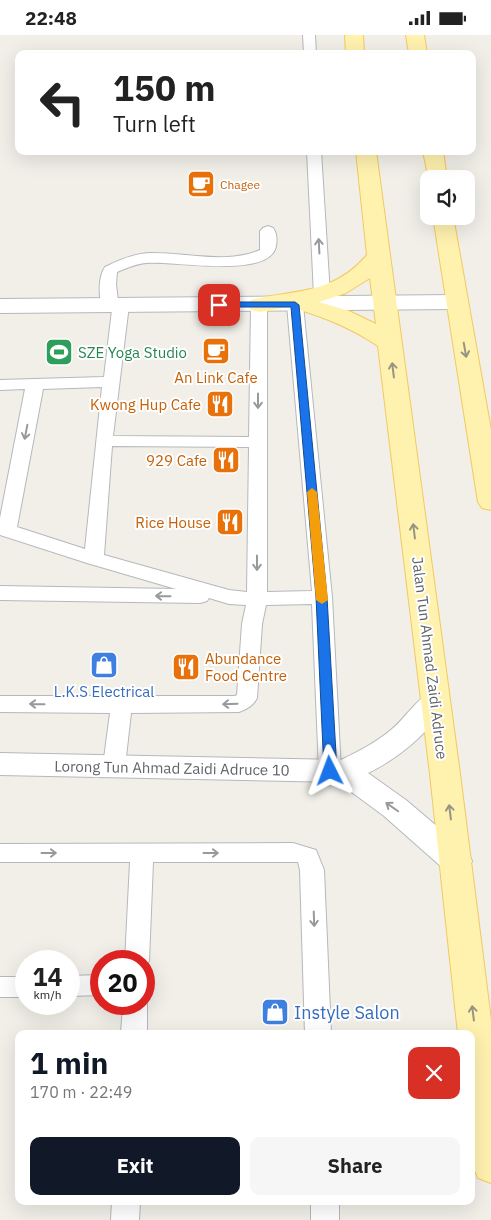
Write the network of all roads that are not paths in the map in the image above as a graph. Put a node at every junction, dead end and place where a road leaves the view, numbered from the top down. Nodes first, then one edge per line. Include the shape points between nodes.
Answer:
1 (309, 35) edge
2 (354, 35) edge
3 (415, 35) edge
4 (310, 50) edge
5 (356, 50) edge
6 (417, 50) edge
7 (314, 155) edge
8 (366, 155) edge
9 (434, 155) edge
10 (436, 170) edge
11 (444, 225) edge
12 (268, 231) dead end
13 (378, 256) junction
14 (307, 301) junction
15 (456, 302) junction
16 (384, 303) junction
17 (115, 305) junction
18 (258, 305) junction
19 (0, 306) edge
20 (390, 344) junction
21 (111, 382) junction
22 (35, 384) junction
23 (0, 385) edge
24 (104, 441) junction
25 (258, 442) junction
26 (491, 502) edge
27 (4, 529) edge
28 (94, 559) junction
29 (0, 593) edge
30 (230, 597) junction
31 (322, 597) junction
32 (257, 599) junction
33 (436, 701) junction
34 (0, 704) edge
35 (121, 705) junction
36 (0, 764) edge
37 (114, 766) junction
38 (337, 771) junction
39 (0, 853) edge
40 (142, 853) junction
41 (456, 861) junction
42 (138, 950) edge
43 (0, 987) edge
44 (15, 987) edge
45 (135, 1015) edge
46 (134, 1030) edge
47 (318, 1030) edge
48 (491, 1166) edge
49 (126, 1205) edge
50 (324, 1205) edge
51 (125, 1220) edge
52 (325, 1220) edge

1 - 4 lane
2 - 5 main road
3 - 6 main road
14 -> 7 lane
8 - 13 main road, Jalan Tun Ahmad Zaidi Adruce
9 - 10 main road
11 - 15 main road
12 - 17 lane via 267,252 248,260 142,257 121,262 110,270 108,284
13 - 14 main road via 352,281
13 - 16 main road, Jalan Tun Ahmad Zaidi Adruce
14 - 16 street
14 - 18 street
14 - 20 main road via 366,327
14 - 31 lane
15 - 16 street
15 -> 26 main road
16 - 20 main road, Jalan Tun Ahmad Zaidi Adruce
17 - 18 street
17 - 19 street
17 - 21 lane
18 -> 25 lane
33 -> 20 main road, Jalan Tun Ahmad Zaidi Adruce
21 - 22 lane
21 - 24 lane
22 - 23 lane
22 -> 27 lane
24 - 25 lane
24 - 28 lane
25 -> 32 lane
27 - 28 lane
28 - 30 lane
30 -> 29 lane
30 - 32 lane
31 - 32 lane
31 - 38 lane
32 -> 35 lane via 247,698 239,703
33 - 38 street, Lorong Tun Ahmad Zaidi Adruce 10 via 396,743 377,755
41 -> 33 main road, Jalan Tun Ahmad Zaidi Adruce
35 -> 34 lane
35 - 37 lane
36 - 37 street, Lorong Tun Ahmad Zaidi Adruce 10
37 - 38 street, Lorong Tun Ahmad Zaidi Adruce 10
41 -> 38 street via 395,808
39 -> 40 lane
40 - 42 lane
40 -> 47 lane via 292,852 308,856 312,870
48 -> 41 main road, Jalan Tun Ahmad Zaidi Adruce
43 - 44 lane
45 - 46 lane
49 - 51 lane
50 - 52 lane

